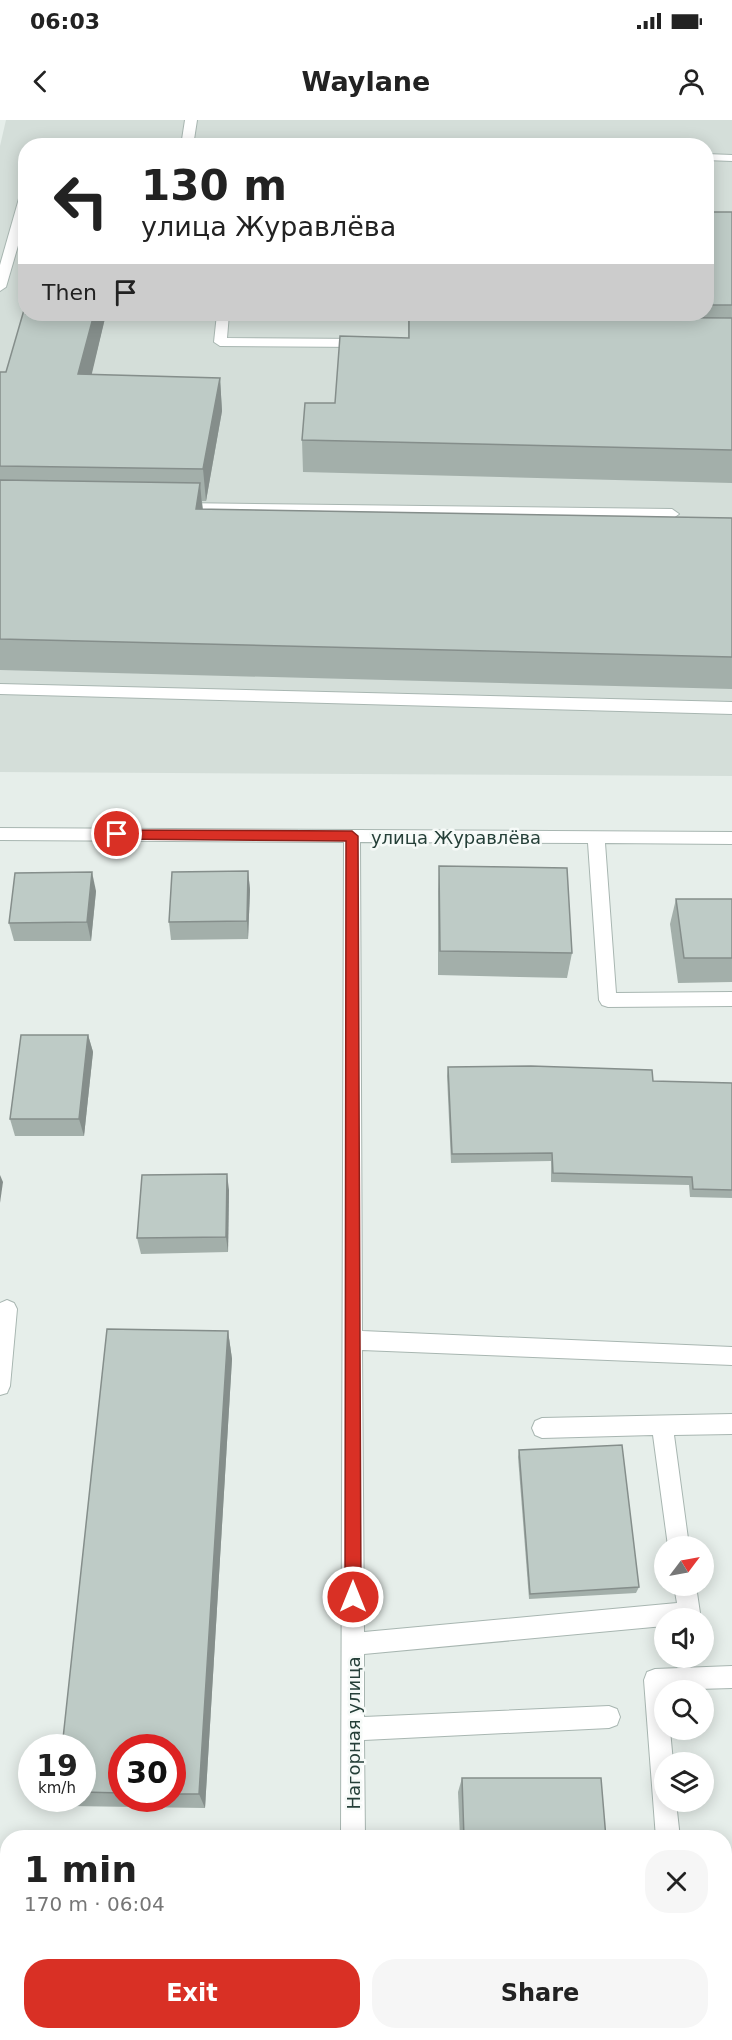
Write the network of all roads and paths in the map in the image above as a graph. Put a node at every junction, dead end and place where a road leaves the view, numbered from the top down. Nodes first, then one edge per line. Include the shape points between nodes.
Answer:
1 (191, 120) edge
2 (188, 138) edge
3 (714, 158) edge
4 (732, 158) edge
5 (18, 223) edge
6 (0, 287) edge
7 (222, 321) edge
8 (375, 343) edge
9 (165, 508) edge
10 (672, 514) edge
11 (0, 689) edge
12 (732, 708) edge
13 (0, 834) edge
14 (352, 836) junction
15 (596, 838) junction
16 (732, 838) edge
17 (732, 999) edge
18 (8, 1309) dead end
19 (353, 1340) junction
20 (732, 1356) edge
21 (0, 1386) edge
22 (732, 1424) edge
23 (662, 1425) junction
24 (542, 1428) dead end
25 (678, 1536) edge
26 (686, 1596) edge
27 (353, 1644) junction
28 (732, 1677) edge
29 (609, 1717) dead end
30 (353, 1729) junction
31 (661, 1752) edge
32 (666, 1812) edge
33 (353, 1830) edge
34 (667, 1830) edge

1 - 2 street
3 - 4 street
5 - 6 street
7 - 8 street via 220,342
9 - 10 street
11 - 12 street
13 - 14 street, улица Журавлёва
14 - 15 street, улица Журавлёва
14 - 19 street, Нагорная улица
15 - 16 street, улица Журавлёва
15 - 17 street via 608,1000
18 - 21 street
19 - 20 street
19 - 27 street, Нагорная улица
22 - 23 street
23 - 24 street
23 - 25 street
26 - 27 street via 689,1613
27 - 30 street, Нагорная улица
28 - 31 street via 655,1680
29 - 30 street
30 - 33 street, Нагорная улица
32 - 34 street

